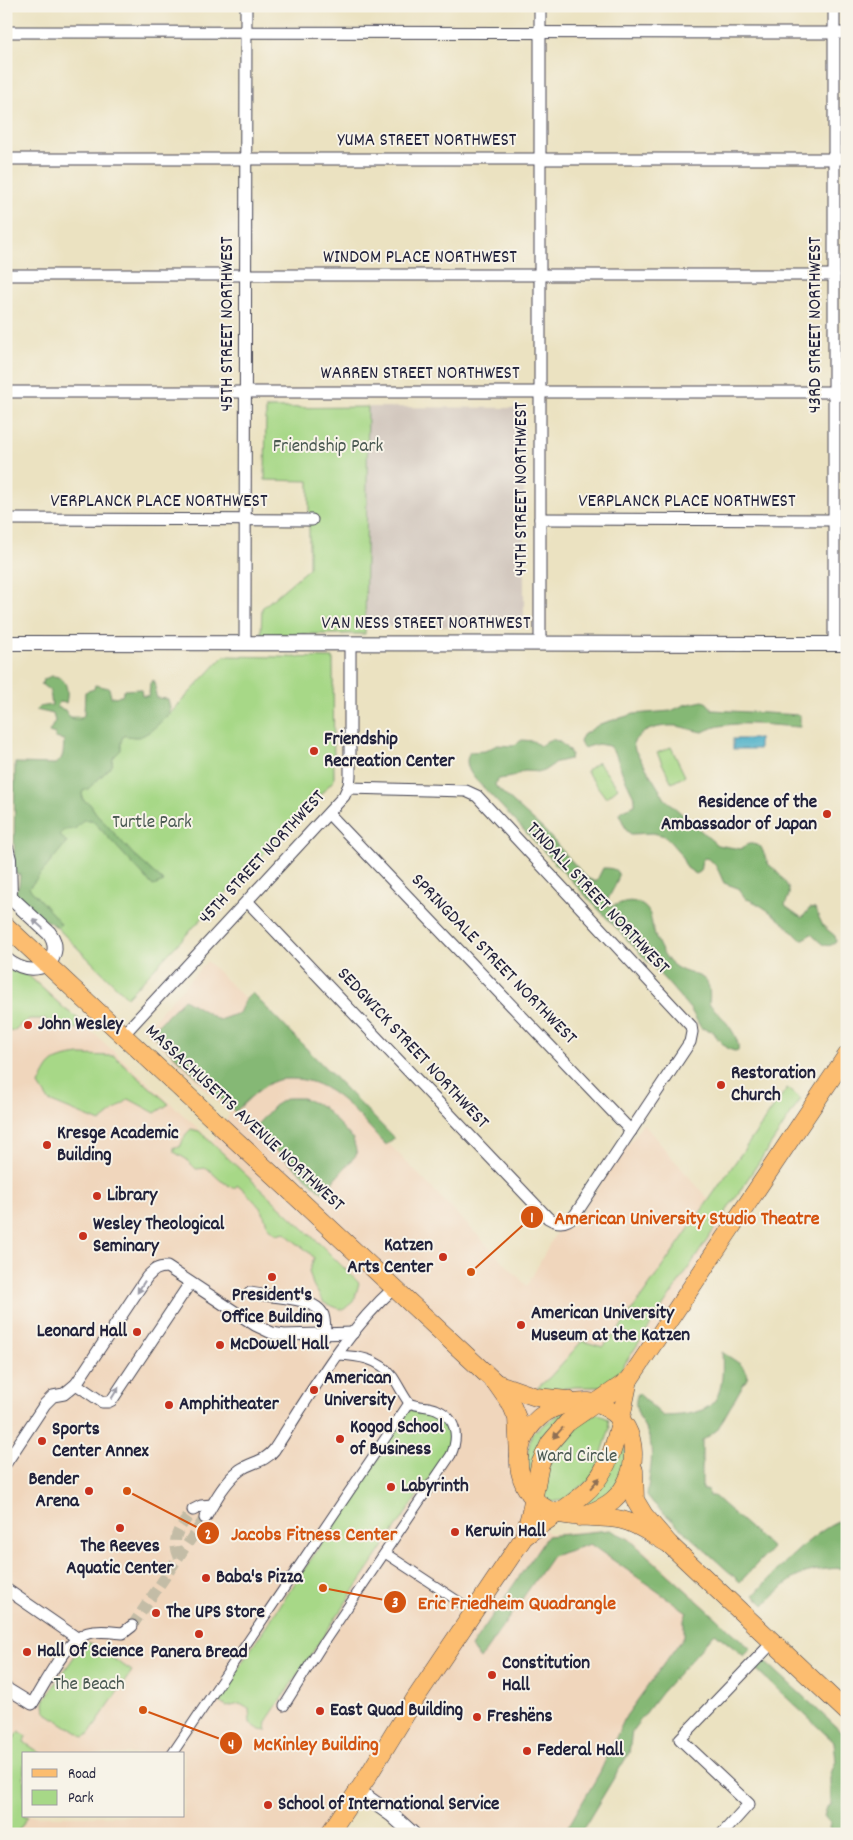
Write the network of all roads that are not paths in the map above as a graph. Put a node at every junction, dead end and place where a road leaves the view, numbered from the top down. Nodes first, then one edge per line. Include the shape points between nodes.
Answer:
1 (246, 6) edge
2 (540, 6) edge
3 (834, 6) edge
4 (6, 32) edge
5 (246, 32) junction
6 (539, 33) junction
7 (834, 33) junction
8 (847, 33) edge
9 (246, 158) junction
10 (6, 159) edge
11 (539, 159) junction
12 (834, 159) junction
13 (847, 159) edge
14 (6, 275) edge
15 (245, 275) junction
16 (540, 275) junction
17 (834, 275) junction
18 (847, 386) edge
19 (245, 391) junction
20 (6, 392) edge
21 (540, 392) junction
22 (833, 392) junction
23 (847, 397) edge
24 (6, 519) edge
25 (540, 519) junction
26 (245, 520) junction
27 (312, 520) dead end
28 (833, 520) junction
29 (6, 643) edge
30 (245, 643) junction
31 (350, 643) junction
32 (540, 643) junction
33 (840, 644) edge
34 (348, 788) junction
35 (329, 814) junction
36 (6, 848) edge
37 (247, 901) junction
38 (6, 926) edge
39 (7, 959) edge
40 (49, 965) junction
41 (123, 1035) junction
42 (847, 1055) edge
43 (632, 1131) junction
44 (190, 1284) junction
45 (394, 1288) junction
46 (250, 1293) dead end
47 (352, 1333) junction
48 (325, 1334) junction
49 (337, 1355) junction
50 (629, 1380) junction
51 (496, 1383) junction
52 (76, 1384) junction
53 (589, 1402) junction
54 (409, 1403) junction
55 (619, 1419) junction
56 (518, 1456) junction
57 (6, 1463) edge
58 (634, 1464) junction
59 (534, 1498) junction
60 (212, 1506) junction
61 (193, 1510) tunnel mouth
62 (556, 1513) junction
63 (579, 1517) junction
64 (205, 1518) tunnel mouth
65 (524, 1537) junction
66 (669, 1544) junction
67 (385, 1553) junction
68 (6, 1589) edge
69 (464, 1605) dead end
70 (132, 1626) tunnel mouth
71 (77, 1638) junction
72 (772, 1642) junction
73 (6, 1688) edge
74 (284, 1706) dead end
75 (847, 1712) edge
76 (173, 1752) edge
77 (358, 1791) junction
78 (329, 1834) edge
79 (413, 1834) edge
80 (722, 1834) edge

1 - 5 street, 45TH STREET NORTHWEST
2 - 6 street, 44TH STREET NORTHWEST
3 - 7 street, 43RD STREET NORTHWEST
4 - 5 street
5 - 6 street
5 - 9 street, 45TH STREET NORTHWEST
6 - 7 street
6 - 11 street, 44TH STREET NORTHWEST
7 - 8 street
7 - 12 street, 43RD STREET NORTHWEST
9 - 10 street, YUMA STREET NORTHWEST
9 - 11 street, YUMA STREET NORTHWEST
9 - 15 street, 45TH STREET NORTHWEST
11 - 12 street, YUMA STREET NORTHWEST
11 - 16 street, 44TH STREET NORTHWEST
12 - 13 street, YUMA STREET NORTHWEST
12 - 17 street, 43RD STREET NORTHWEST
14 - 15 street, WINDOM PLACE NORTHWEST
15 - 16 street, WINDOM PLACE NORTHWEST
15 - 19 street, 45TH STREET NORTHWEST
16 - 17 street, WINDOM PLACE NORTHWEST
16 - 21 street, 44TH STREET NORTHWEST
17 - 22 street, 43RD STREET NORTHWEST
18 - 22 street, WARREN STREET NORTHWEST
19 - 20 street, WARREN STREET NORTHWEST
19 - 21 street, WARREN STREET NORTHWEST
19 - 26 street, 45TH STREET NORTHWEST
21 - 22 street, WARREN STREET NORTHWEST
21 - 25 street, 44TH STREET NORTHWEST
22 - 23 street, WARREN STREET NORTHWEST
22 - 28 street, 43RD STREET NORTHWEST
24 - 26 street, VERPLANCK PLACE NORTHWEST
25 - 28 street, VERPLANCK PLACE NORTHWEST
25 - 32 street, 44TH STREET NORTHWEST
26 - 27 street, VERPLANCK PLACE NORTHWEST
26 - 30 street, 45TH STREET NORTHWEST
28 - 33 street, 43RD STREET NORTHWEST
29 - 30 street, VAN NESS STREET NORTHWEST
30 - 31 street, VAN NESS STREET NORTHWEST
31 - 32 street, VAN NESS STREET NORTHWEST
31 - 34 street, 45TH STREET NORTHWEST
32 - 33 street, VAN NESS STREET NORTHWEST
34 - 35 street, 45TH STREET NORTHWEST
34 - 43 street, TINDALL STREET NORTHWEST via 472,792 691,1026 690,1042
35 - 37 street, 45TH STREET NORTHWEST
35 - 43 street, SPRINGDALE STREET NORTHWEST
40 -> 36 street via 55,952 54,941 10,897
37 - 41 street, 45TH STREET NORTHWEST
37 - 43 street, SEDGWICK STREET NORTHWEST via 548,1218 566,1221 578,1212
38 - 40 main road, MASSACHUSETTS AVENUE NORTHWEST
39 - 40 street via 26,969
40 - 41 main road, MASSACHUSETTS AVENUE NORTHWEST
41 - 45 main road, MASSACHUSETTS AVENUE NORTHWEST
42 - 50 main road
44 - 48 street via 272,1333
44 -> 52 street via 167,1267 154,1270
52 -> 44 street via 102,1402 112,1400
45 - 47 street
45 - 51 main road, MASSACHUSETTS AVENUE NORTHWEST
46 - 48 street via 310,1303 323,1315
47 - 48 street
47 - 49 street
49 - 54 street via 363,1357 382,1365
49 - 60 street via 274,1450 264,1459 236,1473
50 - 53 main road
50 - 55 main road
51 - 53 main road, MASSACHUSETTS AVENUE NORTHWEST via 542,1398
51 - 56 main road, MASSACHUSETTS AVENUE NORTHWEST via 516,1413
52 - 57 street via 45,1404
53 - 55 main road via 610,1410
53 - 56 main road via 553,1408 540,1416 526,1434
53 -> 59 main road via 550,1443 540,1464
54 - 67 street via 435,1409 448,1416 455,1430 456,1444
54 - 76 street
55 - 58 main road via 631,1438
62 -> 55 main road via 585,1493 603,1472 613,1449
56 - 59 main road, MASSACHUSETTS AVENUE NORTHWEST via 521,1476
58 - 63 main road via 616,1497
58 - 66 main road via 635,1500
59 - 62 main road
59 - 65 main road
60 - 61 street
60 - 64 street
62 - 63 main road
62 - 65 main road
63 - 66 main road via 624,1520
65 - 77 main road via 415,1699
66 - 72 main road
67 - 69 street
67 - 74 street
68 - 71 street
70 - 71 street via 123,1633 101,1631
71 - 73 street via 32,1704
72 - 75 main road
72 - 80 street via 680,1739 749,1804
77 - 78 main road
77 - 79 street

